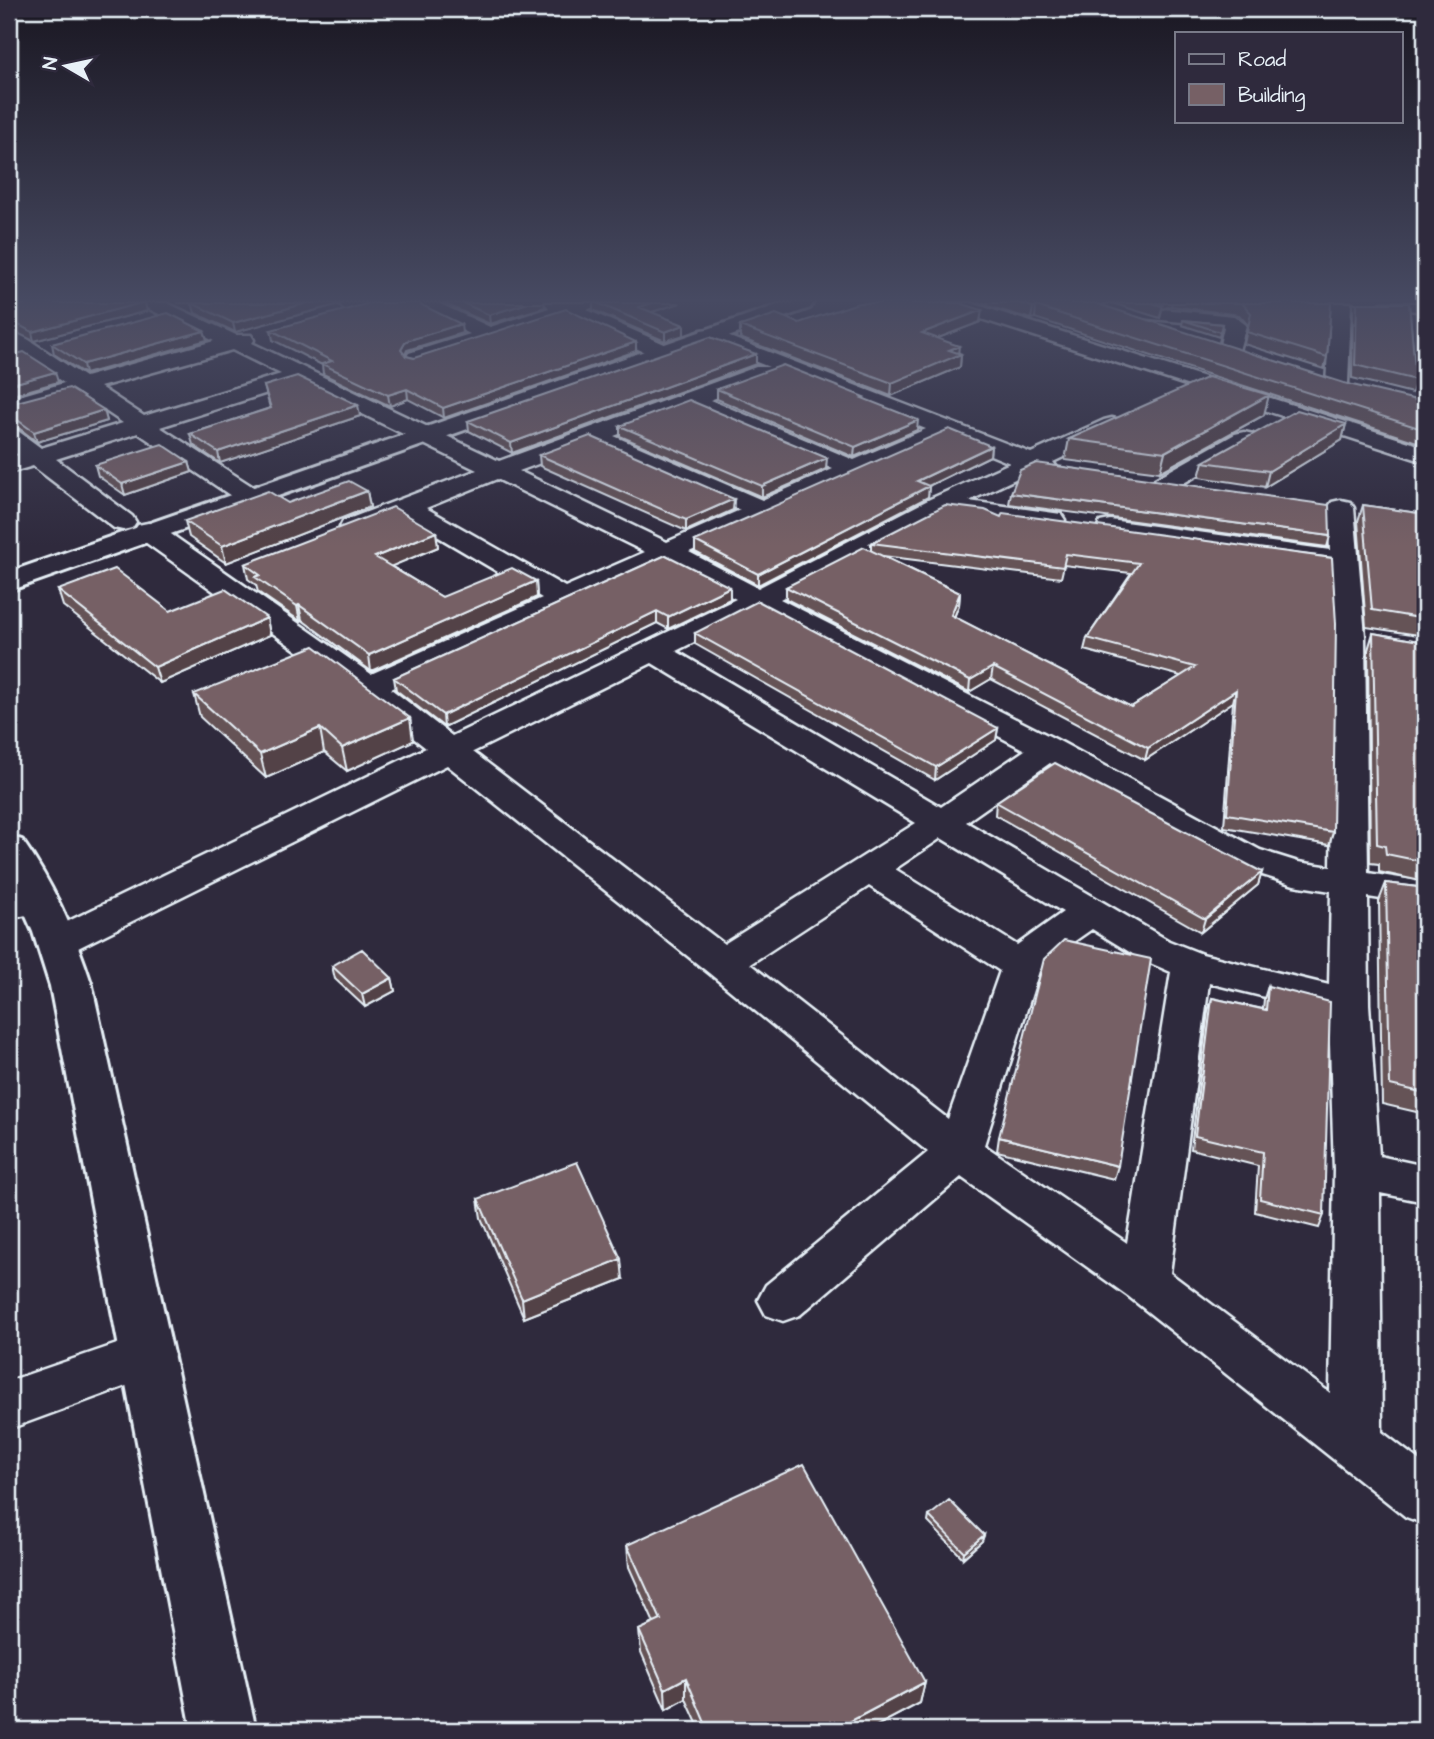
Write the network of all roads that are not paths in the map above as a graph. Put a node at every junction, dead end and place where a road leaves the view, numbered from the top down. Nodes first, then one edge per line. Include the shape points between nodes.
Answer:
1 (85, 384) edge
2 (272, 384) edge
3 (320, 384) edge
4 (546, 384) edge
5 (732, 384) edge
6 (836, 384) edge
7 (1199, 384) edge
8 (1213, 384) edge
9 (82, 385) junction
10 (1208, 387) junction
11 (691, 400) junction
12 (9, 406) edge
13 (1291, 413) junction
14 (141, 425) junction
15 (948, 428) junction
16 (415, 430) junction
17 (9, 436) edge
18 (594, 436) junction
19 (1425, 455) edge
20 (36, 458) junction
21 (1031, 462) junction
22 (9, 466) edge
23 (498, 470) junction
24 (856, 470) junction
25 (1068, 471) edge
26 (1136, 480) edge
27 (1164, 484) junction
28 (241, 490) junction
29 (939, 505) junction
30 (1195, 506) junction
31 (405, 507) junction
32 (1340, 508) dead end
33 (764, 511) junction
34 (136, 527) junction
35 (331, 536) edge
36 (667, 552) junction
37 (1344, 559) junction
38 (9, 562) edge
39 (9, 582) edge
40 (565, 598) junction
41 (758, 599) junction
42 (652, 650) junction
43 (369, 687) junction
44 (448, 748) junction
45 (1049, 749) junction
46 (943, 821) junction
47 (9, 848) edge
48 (869, 869) junction
49 (1352, 882) junction
50 (1425, 894) edge
51 (1093, 912) junction
52 (35, 916) edge
53 (723, 963) junction
54 (1192, 965) junction
55 (1021, 966) junction
56 (1349, 1004) junction
57 (959, 1152) junction
58 (1357, 1170) junction
59 (1425, 1184) edge
60 (1145, 1281) junction
61 (783, 1300) dead end
62 (149, 1355) junction
63 (9, 1405) edge
64 (1355, 1445) junction
65 (1425, 1498) edge
66 (224, 1730) edge

1 - 9 street
2 - 14 street
3 - 16 street
4 - 16 street
5 - 11 street
6 - 15 street
7 - 10 street
8 - 10 street
9 - 12 street
9 - 14 street
10 - 13 street
10 - 21 street
11 - 18 street
11 - 24 street
13 - 19 street
13 - 27 street
14 - 20 street
14 - 28 street
15 - 21 street
15 - 24 street
16 - 23 street
16 - 28 street
17 - 20 street
18 - 23 street
18 - 33 street
20 - 22 street
20 - 34 street
21 - 25 street
21 - 29 street
23 - 31 street
23 - 36 street
24 - 33 street
26 - 27 street
27 - 30 street
28 - 34 street
29 - 30 street via 1084,524
29 - 41 street
30 - 37 street
31 - 35 street
31 - 40 street
32 - 37 street
33 - 36 street
34 - 38 street
34 - 39 street
34 - 43 street via 230,574
36 - 40 street
36 - 41 street
37 - 49 street via 1363,638
40 - 43 street
41 - 42 street
41 - 45 street
42 - 44 street
42 - 46 street
43 - 44 street
44 - 52 street
44 - 53 street
45 - 46 street
45 - 49 street via 1247,858 1294,873
46 - 48 street
46 - 51 street
47 - 52 street
48 - 53 street
48 - 55 street
49 - 50 street
49 - 56 street
51 - 54 street via 1155,950
51 - 55 street via 1034,950
52 - 62 street via 71,986
53 - 57 street
54 - 56 street
54 - 60 street
55 - 57 street
56 - 58 street
57 - 60 street
57 - 61 street
58 - 59 street
58 - 64 street
60 - 64 street
62 - 63 street
62 - 66 street
64 - 65 street

